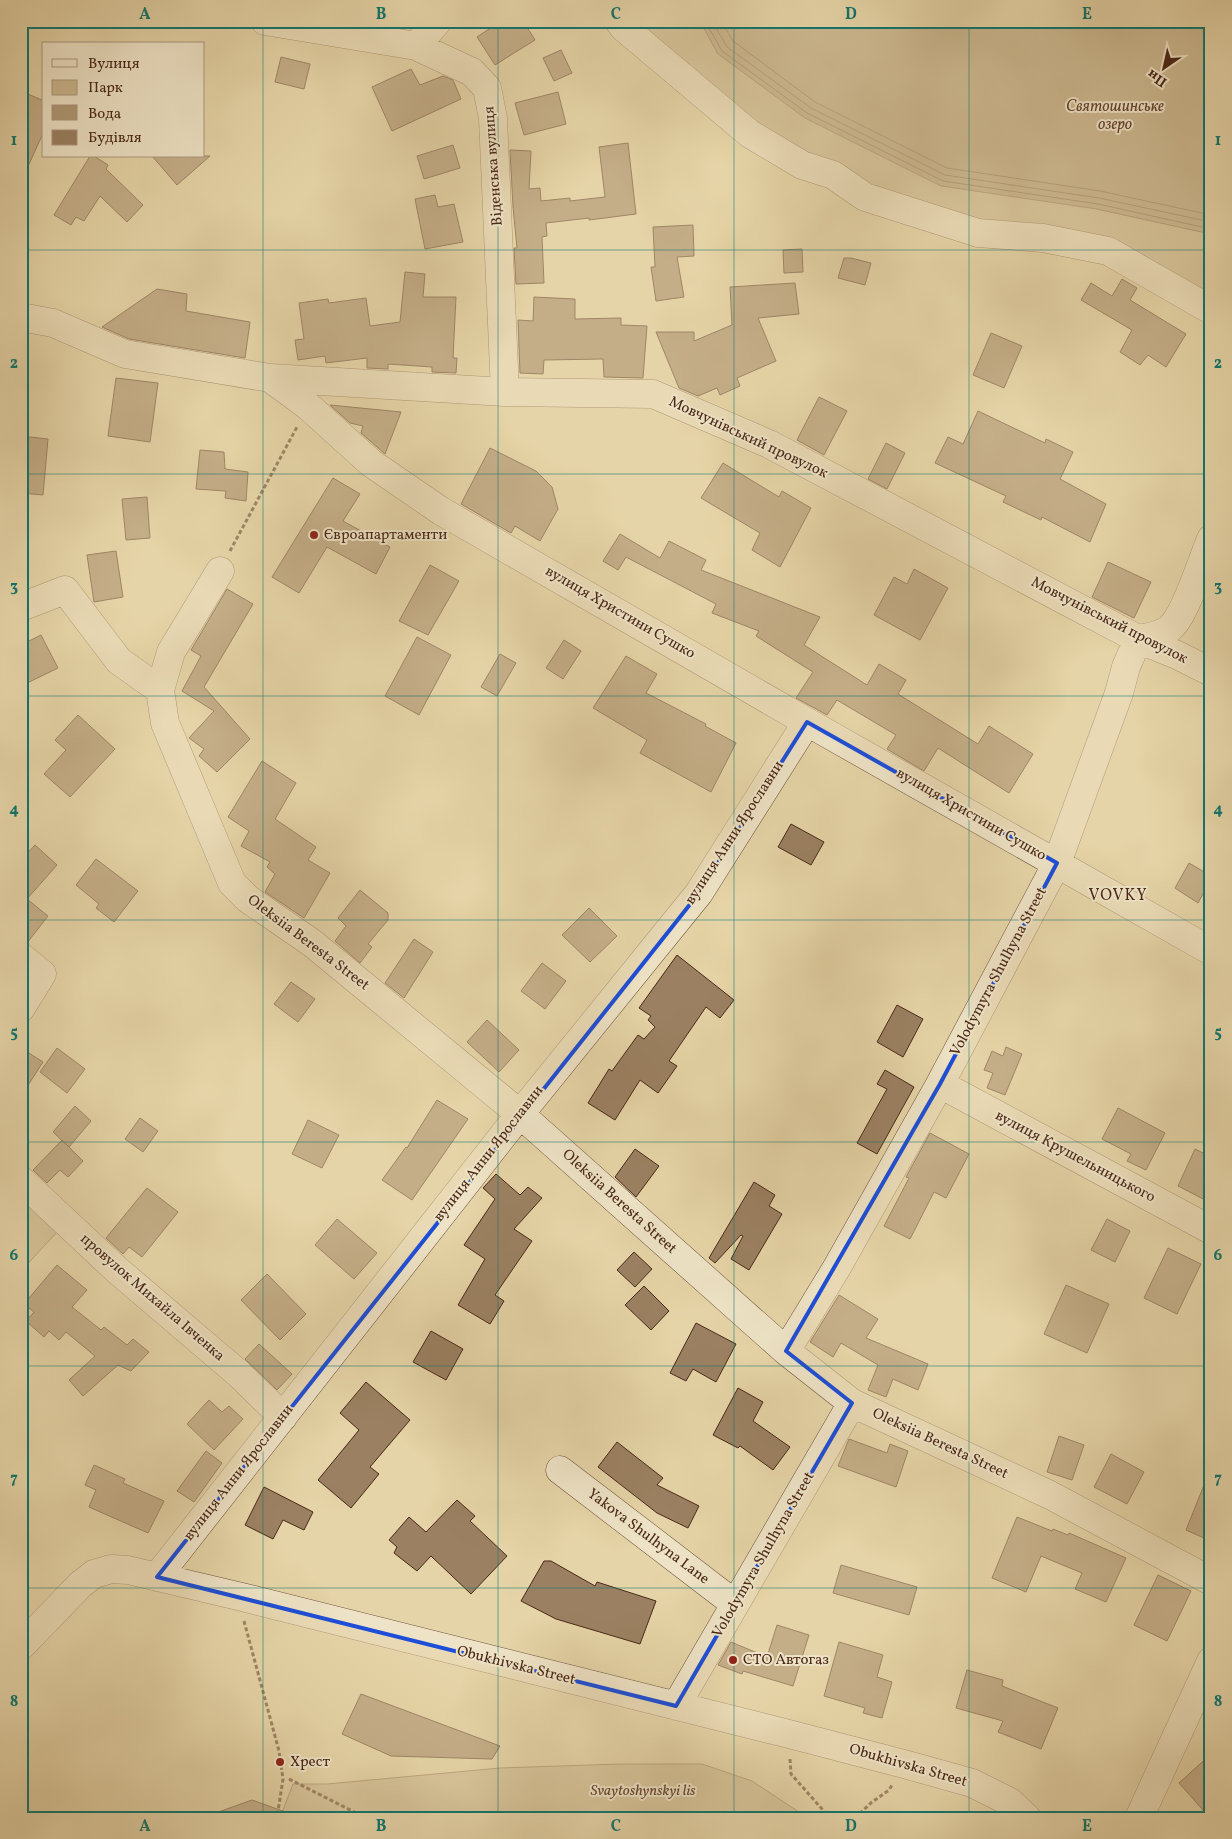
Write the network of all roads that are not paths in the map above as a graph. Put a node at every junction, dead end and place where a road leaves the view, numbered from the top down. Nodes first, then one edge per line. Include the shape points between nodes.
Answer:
1 (265, 21) edge
2 (438, 21) edge
3 (619, 21) edge
4 (416, 46) junction
5 (1211, 310) edge
6 (21, 317) edge
7 (270, 378) junction
8 (505, 392) junction
9 (1211, 539) edge
10 (220, 571) road end
11 (21, 606) edge
12 (1138, 639) junction
13 (1211, 672) edge
14 (160, 690) junction
15 (807, 722) junction
16 (1057, 863) junction
17 (1211, 951) edge
18 (21, 957) edge
19 (21, 1008) edge
20 (940, 1084) junction
21 (520, 1114) junction
22 (21, 1180) edge
23 (1211, 1230) edge
24 (786, 1351) junction
25 (852, 1403) junction
26 (283, 1417) junction
27 (560, 1470) dead end
28 (157, 1577) junction
29 (1211, 1581) edge
30 (735, 1604) junction
31 (21, 1646) edge
32 (1211, 1661) edge
33 (676, 1706) junction
34 (1028, 1818) edge
35 (1139, 1818) edge

1 - 4 street, Віденська вулиця
2 - 4 street
3 - 5 street via 750,134 802,166 833,175 865,198 978,233 1043,238 1108,251
4 - 8 street, Віденська вулиця via 472,72 487,88 493,118
6 - 7 street, вулиця Христини Сушко via 53,323 125,354
7 - 8 street, Мовчунівський провулок
7 - 15 street, вулиця Христини Сушко via 308,406 371,463 440,511
8 - 12 street, Мовчунівський провулок via 653,394 769,444
9 - 12 street via 1173,626 1155,636
10 - 14 street, Oleksiia Beresta Street via 171,652
11 - 14 street via 65,590 118,661
12 - 13 street, Мовчунівський провулок
12 - 16 street, Volodymyra Shulhyna Street
14 - 21 street, Oleksiia Beresta Street via 164,723 232,883 248,899 312,943
15 - 16 street, вулиця Христини Сушко
15 - 21 street, вулиця Анни Ярославни via 699,894
16 - 17 street, вулиця Христини Сушко
16 - 20 street, Volodymyra Shulhyna Street
18 - 19 street via 42,974
20 - 23 street, вулиця Крушельницького
20 - 24 street, Volodymyra Shulhyna Street
21 - 24 street, Oleksiia Beresta Street
21 - 26 street, вулиця Анни Ярославни
22 - 26 street, провулок Михайла Івченка
24 - 25 street, Oleksiia Beresta Street
25 - 29 street, Oleksiia Beresta Street via 1050,1495
25 - 30 street, Volodymyra Shulhyna Street
26 - 28 street, вулиця Анни Ярославни
27 - 30 street, Yakova Shulhyna Lane
28 - 31 street, Obukhivska Street via 111,1569 94,1574
28 - 33 street, Obukhivska Street
30 - 33 street, Volodymyra Shulhyna Street
32 - 35 street
33 - 34 street, Obukhivska Street via 972,1784 1010,1802

